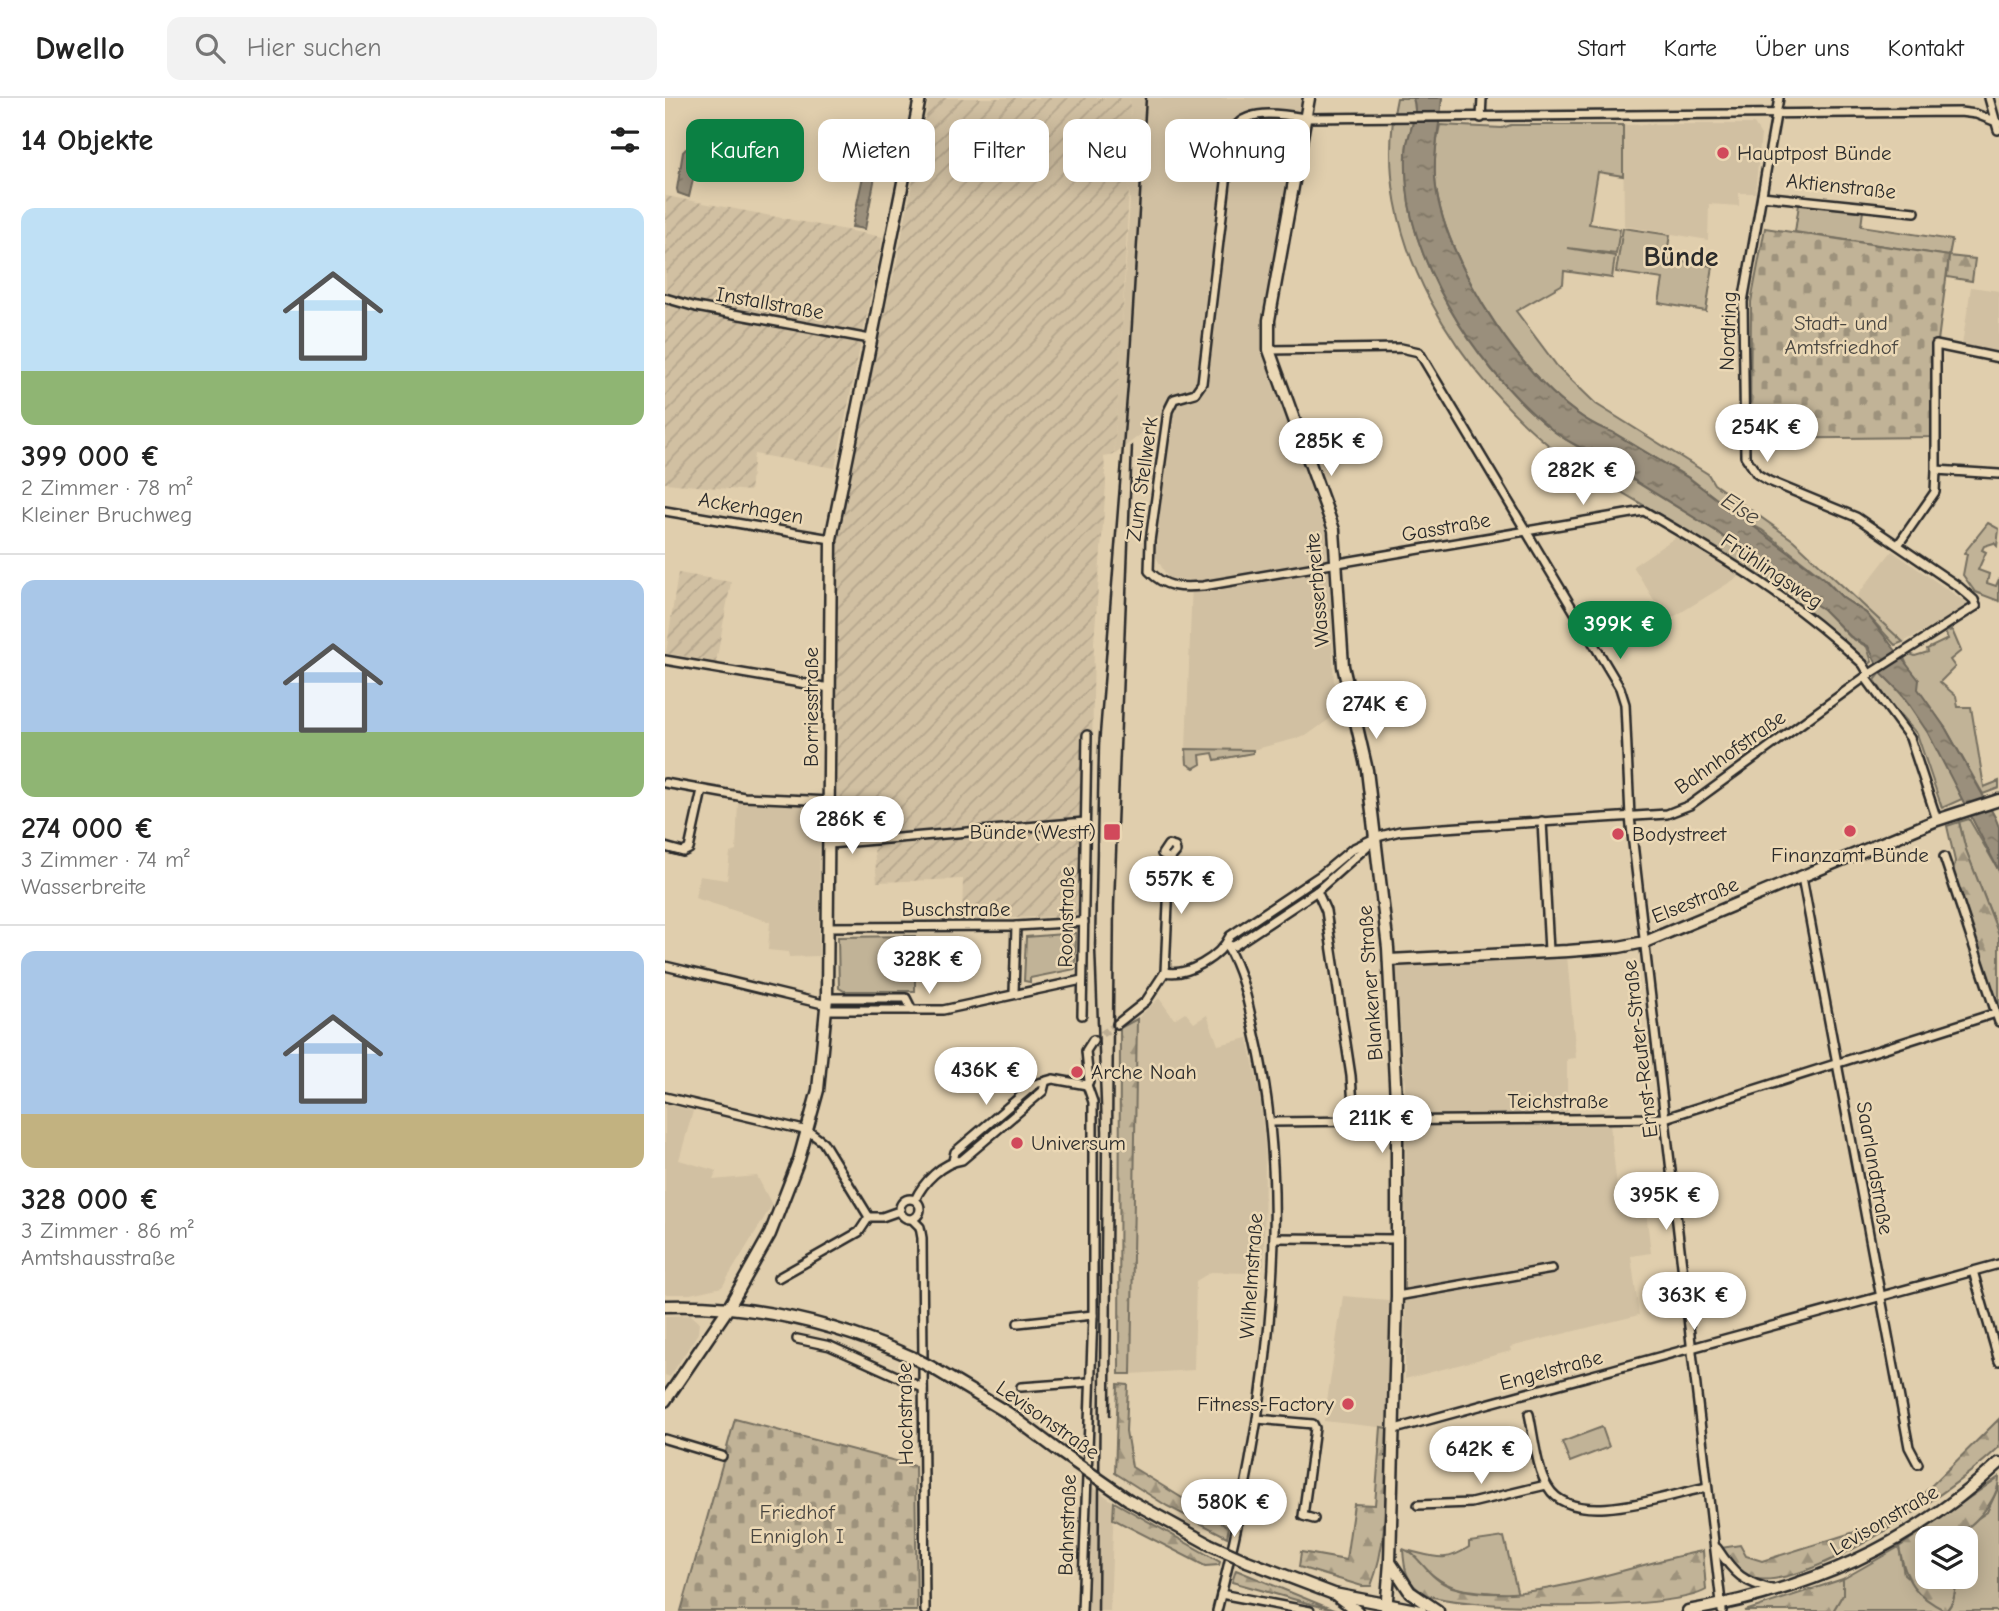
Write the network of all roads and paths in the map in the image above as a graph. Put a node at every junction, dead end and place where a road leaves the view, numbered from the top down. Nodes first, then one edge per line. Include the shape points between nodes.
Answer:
1 (919, 98) edge
2 (1309, 98) edge
3 (1482, 98) edge
4 (1779, 98) edge
5 (1989, 98) edge
6 (1776, 114) junction
7 (1305, 118) junction
8 (1481, 118) junction
9 (1997, 125) edge
10 (1762, 196) junction
11 (1915, 212) dead end
12 (665, 298) edge
13 (870, 339) junction
14 (1269, 350) junction
15 (1999, 358) edge
16 (1936, 470) junction
17 (1999, 474) edge
18 (665, 511) edge
19 (1644, 511) joint
20 (1527, 531) junction
21 (831, 539) junction
22 (1898, 545) junction
23 (1337, 562) junction
24 (1976, 606) junction
25 (1985, 607) dead end
26 (665, 660) edge
27 (1869, 674) junction
28 (831, 688) junction
29 (1087, 735) dead end
30 (665, 783) edge
31 (702, 790) junction
32 (1999, 800) edge
33 (829, 801) junction
34 (1630, 817) junction
35 (1937, 820) junction
36 (1542, 821) junction
37 (1085, 822) junction
38 (1377, 837) junction
39 (829, 844) junction
40 (665, 847) edge
41 (1944, 857) dead end
42 (1170, 859) dead end
43 (1802, 877) junction
44 (1317, 891) junction
45 (1084, 922) junction
46 (1016, 926) junction
47 (828, 927) junction
48 (1645, 942) junction
49 (1226, 945) junction
50 (1549, 951) junction
51 (1389, 960) junction
52 (665, 967) edge
53 (1165, 972) junction
54 (1082, 980) junction
55 (1014, 993) junction
56 (827, 1005) junction
57 (912, 1010) junction
58 (1996, 1013) junction
59 (1081, 1015) dead end
60 (1999, 1023) edge
61 (1117, 1024) tunnel mouth
62 (1093, 1040) dead end
63 (1837, 1063) junction
64 (1087, 1085) junction
65 (665, 1097) edge
66 (1665, 1118) junction
67 (1397, 1119) junction
68 (1354, 1120) junction
69 (1271, 1122) junction
70 (808, 1131) junction
71 (915, 1200) junction
72 (899, 1211) junction
73 (869, 1217) junction
74 (912, 1219) junction
75 (1274, 1238) junction
76 (1397, 1239) junction
77 (1999, 1264) edge
78 (1552, 1269) dead end
79 (1973, 1271) junction
80 (778, 1278) dead end
81 (1397, 1296) junction
82 (1880, 1297) junction
83 (665, 1306) edge
84 (729, 1307) junction
85 (1093, 1315) junction
86 (1018, 1324) dead end
87 (797, 1339) dead end
88 (1692, 1347) junction
89 (1999, 1361) edge
90 (1090, 1382) junction
91 (1021, 1387) dead end
92 (923, 1388) junction
93 (665, 1401) edge
94 (1529, 1414) dead end
95 (1257, 1419) junction
96 (1395, 1429) junction
97 (665, 1439) edge
98 (722, 1456) dead end
99 (1999, 1462) edge
100 (1918, 1464) dead end
101 (1546, 1485) junction
102 (1707, 1487) junction
103 (1418, 1505) dead end
104 (1314, 1519) dead end
105 (1714, 1545) junction
106 (1391, 1562) junction
107 (1777, 1591) junction
108 (1221, 1594) junction
109 (1334, 1594) junction
110 (1386, 1608) edge
111 (1722, 1608) edge
112 (925, 1611) edge
113 (1082, 1611) edge
114 (1217, 1611) edge
115 (1310, 1611) edge
116 (1357, 1611) edge
117 (1421, 1611) edge
118 (1438, 1611) edge
119 (1688, 1611) edge

1 - 13 main road, Borriesstraße
2 - 7 main road, Wasserbreite
3 - 8 street
4 - 6 street, Nordring
5 - 9 street
6 - 8 street
6 - 9 street via 1960,112
6 - 10 street, Nordring
7 - 8 street
7 - 14 main road, Wasserbreite via 1269,320
7 - 23 street, Zum Stellwerk via 1245,116 1232,132 1202,383 1195,393 1170,404 1149,571 1160,583 1192,587
10 - 11 street, Aktienstraße
10 - 22 street, Nordring via 1743,302 1745,456 1757,474 1769,481 1856,517
12 - 13 street, Installstraße
13 - 21 main road, Borriesstraße
14 - 20 street, Ernst-Reuter-Straße via 1401,348 1419,352
14 - 23 main road, Wasserbreite via 1334,530
15 - 16 street via 1936,345
16 - 17 street
16 - 22 street via 1935,492
18 - 21 street, Ackerhagen
19 - 20 street, Gasstraße
19 - 27 street, Frühlingsweg via 1802,609
20 - 23 street, Gasstraße
20 - 34 street, Ernst-Reuter-Straße via 1620,688 1625,704
21 - 28 main road, Borriesstraße
22 - 24 street, Nordring
23 - 38 main road, Wasserbreite via 1343,666
24 - 25 street
24 - 27 street, Bahnhofstraße
26 - 28 street
27 - 34 street, Bahnhofstraße via 1690,805 1667,814
27 - 35 street, Frühlingsweg via 1910,738
28 - 33 main road, Borriesstraße
29 - 37 street, Roonstraße
30 - 31 street
31 - 33 street
31 - 40 street via 689,849
32 - 35 main road, Elsestraße
33 - 39 main road, Borriesstraße
34 - 36 street, Bahnhofstraße
34 - 48 street, Ernst-Reuter-Straße
35 - 43 main road, Elsestraße
36 - 38 street, Bahnhofstraße via 1400,831
36 - 50 street
37 - 39 street
37 - 45 street, Roonstraße
38 - 44 street, Bahnhofstraße
38 - 49 street, Bahnhofstraße via 1352,849 1230,936
38 - 51 main road, Blankener Straße
39 - 47 main road, Borriesstraße
41 - 58 street
42 - 53 street
43 - 48 main road, Elsestraße
43 - 63 street, Saarlandstraße
44 - 49 street, Bahnhofstraße via 1234,946
44 - 68 street via 1326,911
45 - 46 street, Buschstraße
45 - 54 street, Roonstraße
46 - 47 street, Buschstraße
46 - 55 street
47 - 56 main road, Borriesstraße
48 - 50 main road, Elsestraße
48 - 66 street, Ernst-Reuter-Straße
49 - 53 street, Bahnhofstraße via 1184,973
49 - 69 street, Wilhelmstraße via 1243,981
50 - 51 main road, Elsestraße
51 - 67 main road, Blankener Straße
52 - 56 street
53 - 61 street via 1146,1001
54 - 55 street
54 - 59 street, Roonstraße
55 - 57 street via 943,1010
56 - 57 street
56 - 57 street via 907,998
56 - 70 main road, Borriesstraße via 818,1090
58 - 60 street
58 - 63 street, Teichstraße
62 - 64 street, Bahnstraße via 1086,1051
63 - 66 street, Teichstraße
63 - 82 street, Saarlandstraße
64 - 71 street via 1053,1079 1045,1083 1043,1091 962,1160 930,1177
64 - 85 street, Bahnstraße via 1093,1102
65 - 70 street
66 - 67 street, Teichstraße
66 - 88 street, Ernst-Reuter-Straße
67 - 68 street, Teichstraße
67 - 76 main road, Blankener Straße
68 - 69 street, Teichstraße
69 - 75 street, Wilhelmstraße
70 - 73 street via 823,1142
70 - 84 main road, Borriesstraße via 775,1221
71 - 72 street via 905,1199
71 - 74 street via 920,1210
72 - 73 street
72 - 74 street
73 - 80 street via 859,1232
74 - 92 street, Hochstraße via 922,1238
75 - 76 street
75 - 95 street, Wilhelmstraße
76 - 81 main road, Blankener Straße
77 - 79 street, Engelstraße
78 - 81 street
79 - 82 street, Engelstraße
79 - 89 street
81 - 96 main road, Blankener Straße
82 - 88 street, Engelstraße
82 - 100 street, Saarlandstraße via 1909,1447
83 - 84 main road, Levisonstraße
84 - 93 main road, Borriesstraße
84 - 109 main road, Levisonstraße, bridge via 804,1319 914,1358 1008,1413 1129,1500 1209,1544
85 - 86 street
85 - 90 street, Bahnstraße
87 - 92 street via 830,1346
88 - 96 street, Engelstraße
88 - 102 street, Ernst-Reuter-Straße
90 - 91 street
90 - 113 street, Bahnstraße
92 - 112 street, Hochstraße
94 - 101 street
95 - 104 street via 1313,1424 1303,1516
95 - 108 street, Wilhelmstraße
96 - 106 main road, Blankener Straße
97 - 98 street
99 - 107 main road, Levisonstraße via 1969,1490 1890,1543 1823,1577
101 - 102 street via 1566,1505 1587,1508 1615,1507
101 - 103 street via 1471,1503
102 - 105 street, Ernst-Reuter-Straße
105 - 107 street via 1732,1571 1747,1582
105 - 111 street, Ernst-Reuter-Straße
106 - 110 main road, Blankener Straße
106 - 118 main road via 1410,1592
107 - 111 main road, Levisonstraße
108 - 114 street, Wilhelmstraße
108 - 115 street
109 - 110 main road, Levisonstraße
109 - 116 main road, Levisonstraße
110 - 117 main road, Levisonstraße
111 - 119 main road, Levisonstraße

